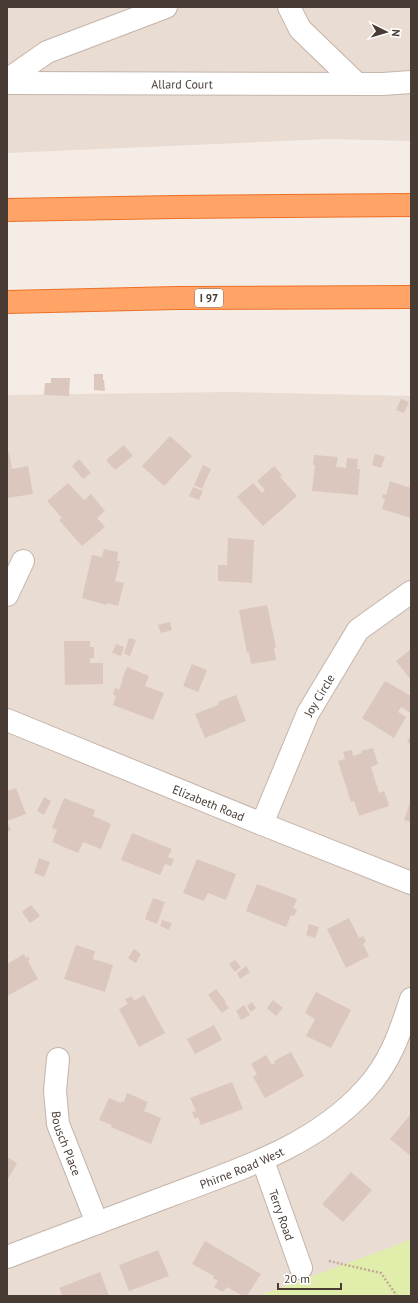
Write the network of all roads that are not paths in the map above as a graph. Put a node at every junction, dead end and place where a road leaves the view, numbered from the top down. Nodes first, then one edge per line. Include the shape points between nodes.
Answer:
1 (166, 7) edge
2 (289, 7) edge
3 (7, 80) edge
4 (411, 82) edge
5 (7, 83) edge
6 (357, 84) junction
7 (411, 205) edge
8 (7, 210) edge
9 (411, 297) edge
10 (7, 302) edge
11 (23, 561) dead end
12 (411, 592) edge
13 (7, 595) edge
14 (7, 720) edge
15 (262, 824) junction
16 (411, 883) edge
17 (411, 999) edge
18 (58, 1059) dead end
19 (263, 1160) junction
20 (97, 1223) junction
21 (7, 1256) edge
22 (301, 1268) dead end

1 - 3 street via 47,52
2 - 6 street via 300,28
4 - 6 street, Allard Court
5 - 6 street, Allard Court
7 - 8 highway
9 - 10 highway, I 97
11 - 13 street
12 - 15 street, Joy Circle via 358,630 308,713
14 - 15 street, Elizabeth Road
15 - 16 street, Elizabeth Road
17 - 19 street, Phirne Road West via 397,1041 383,1067 365,1090 312,1135
18 - 20 street, Bousch Place via 55,1091 58,1124
19 - 20 street, Phirne Road West
19 - 22 street, Terry Road
20 - 21 street, Phirne Road West

